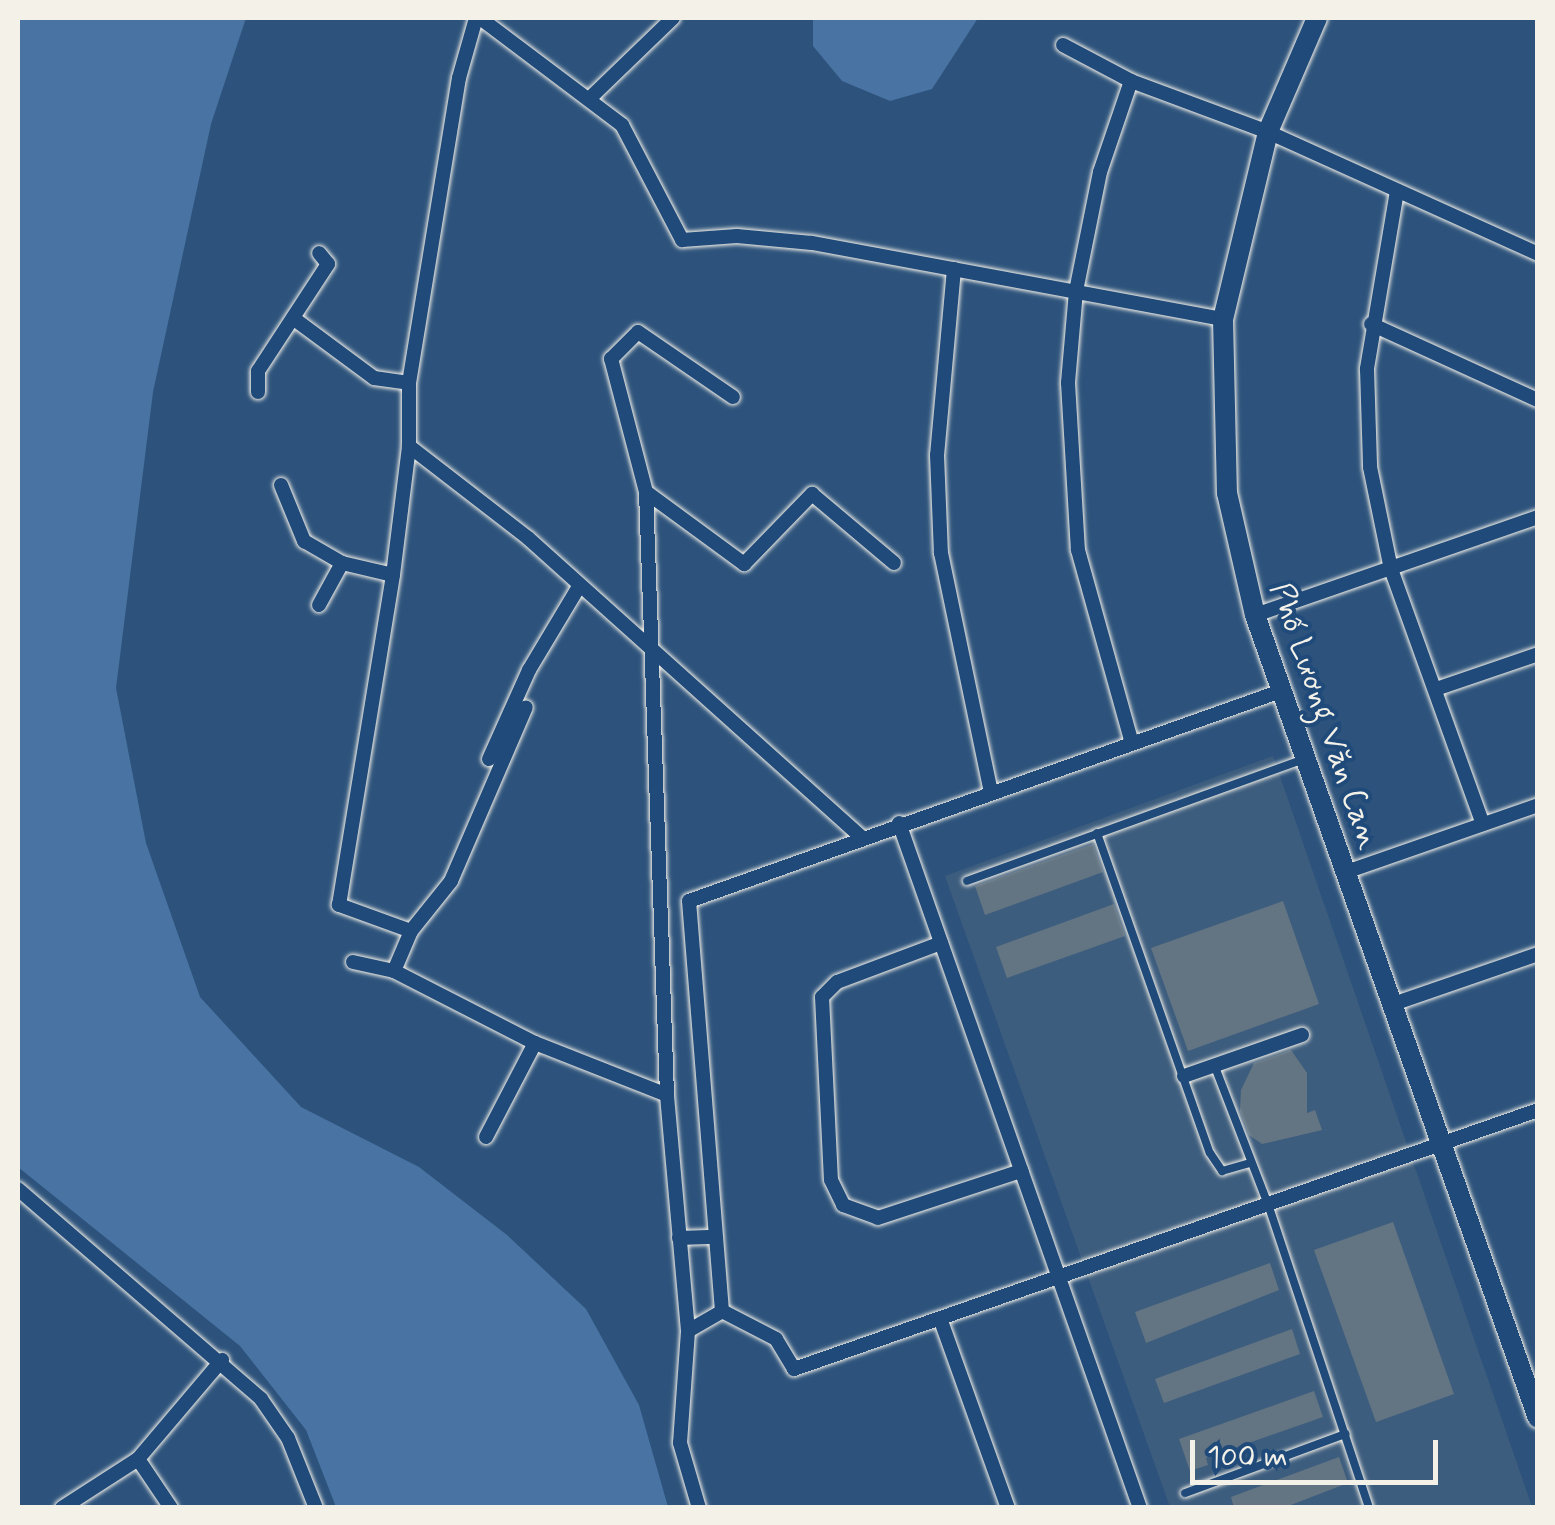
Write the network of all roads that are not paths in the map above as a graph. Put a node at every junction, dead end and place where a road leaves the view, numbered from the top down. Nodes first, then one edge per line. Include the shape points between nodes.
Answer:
1 (478, 18) edge
2 (674, 18) edge
3 (1317, 18) edge
4 (1063, 45) dead end
5 (1131, 81) junction
6 (590, 99) junction
7 (1268, 132) junction
8 (1397, 191) junction
9 (319, 254) dead end
10 (1538, 254) edge
11 (954, 268) junction
12 (1076, 291) junction
13 (293, 318) junction
14 (1223, 318) junction
15 (1372, 324) junction
16 (409, 383) junction
17 (258, 392) dead end
18 (734, 397) dead end
19 (1538, 400) edge
20 (409, 446) junction
21 (281, 485) dead end
22 (646, 492) junction
23 (1538, 516) edge
24 (342, 563) junction
25 (894, 563) dead end
26 (1390, 569) junction
27 (393, 575) junction
28 (578, 588) junction
29 (319, 605) dead end
30 (1255, 615) junction
31 (649, 643) junction
32 (1538, 654) edge
33 (1436, 689) junction
34 (1281, 692) junction
35 (526, 707) dead end
36 (1132, 743) junction
37 (489, 759) dead end
38 (1305, 759) junction
39 (991, 792) junction
40 (1538, 805) edge
41 (900, 824) junction
42 (1483, 824) junction
43 (1097, 834) junction
44 (861, 837) junction
45 (1346, 872) junction
46 (967, 881) dead end
47 (662, 890) junction
48 (689, 901) junction
49 (411, 931) junction
50 (941, 943) junction
51 (1538, 954) edge
52 (352, 962) dead end
53 (394, 972) junction
54 (1390, 1005) junction
55 (1302, 1034) dead end
56 (535, 1043) junction
57 (1215, 1067) junction
58 (1184, 1076) junction
59 (667, 1095) junction
60 (1538, 1110) edge
61 (486, 1137) dead end
62 (1442, 1144) junction
63 (1250, 1163) junction
64 (1021, 1171) junction
65 (18, 1189) edge
66 (1269, 1207) junction
67 (715, 1237) junction
68 (679, 1238) junction
69 (1060, 1280) junction
70 (722, 1311) junction
71 (941, 1322) junction
72 (688, 1331) junction
73 (222, 1360) junction
74 (1538, 1418) edge
75 (1345, 1434) junction
76 (138, 1459) junction
77 (1185, 1493) dead end
78 (62, 1508) edge
79 (170, 1508) edge
80 (316, 1508) edge
81 (698, 1508) edge
82 (1008, 1508) edge
83 (1140, 1508) edge
84 (1369, 1508) edge

1 - 6 street
1 - 16 street via 459,78
2 - 6 street
3 - 7 street, Phố Lương Văn Can
4 - 5 street
5 - 7 street
5 - 12 street via 1100,172
6 - 11 street via 630,135 682,240 737,236 812,243
7 - 8 street
7 - 14 street, Phố Lương Văn Can
8 - 10 street
8 - 15 street
9 - 13 street via 328,264
11 - 12 street
11 - 39 street via 938,455 941,553
12 - 14 street
12 - 36 street via 1069,480 1091,604
13 - 16 street via 374,378
13 - 17 street via 258,371
14 - 30 street, Phố Lương Văn Can via 1227,493
15 - 19 street
15 - 26 street via 1370,467
16 - 20 street
18 - 22 street via 638,332 620,347 612,359
20 - 27 street
20 - 28 street via 528,538
21 - 24 street via 304,541
22 - 25 street via 744,564 812,494
22 - 31 street
23 - 26 street
24 - 27 street
24 - 29 street
26 - 30 street
26 - 33 street
27 - 49 street via 339,905
28 - 31 street
28 - 37 street via 529,670
30 - 34 street, Phố Lương Văn Can
31 - 44 street
31 - 47 street
32 - 33 street
33 - 42 street
34 - 36 street
34 - 38 street, Phố Lương Văn Can
35 - 49 street via 450,881
36 - 39 street
38 - 43 lane
38 - 45 street, Phố Lương Văn Can
39 - 41 street
40 - 42 street
41 - 44 street
41 - 50 street
42 - 45 street
43 - 46 lane
43 - 58 lane
44 - 48 street
45 - 54 street, Phố Lương Văn Can
47 - 48 street
47 - 59 street
48 - 67 street
49 - 53 street
50 - 64 street
50 - 64 street via 837,982 822,997 832,1180 843,1205 878,1218
51 - 54 street
52 - 53 street
53 - 56 street
54 - 62 street, Phố Lương Văn Can
55 - 57 street
56 - 59 street
56 - 61 street
57 - 58 street
57 - 63 lane
58 - 63 lane via 1216,1166 1222,1171
59 - 68 street
60 - 62 street
62 - 66 street
62 - 74 street, Phố Lương Văn Can
63 - 66 lane
64 - 69 street
65 - 73 street
66 - 69 street
66 - 75 lane
67 - 68 street
67 - 70 street
68 - 72 street
69 - 71 street
69 - 83 street
70 - 71 street via 776,1339 794,1370
70 - 72 street
71 - 82 street
72 - 81 street via 680,1443
73 - 76 street
73 - 80 street via 288,1438
75 - 77 lane
75 - 84 lane
76 - 78 street
76 - 79 street

